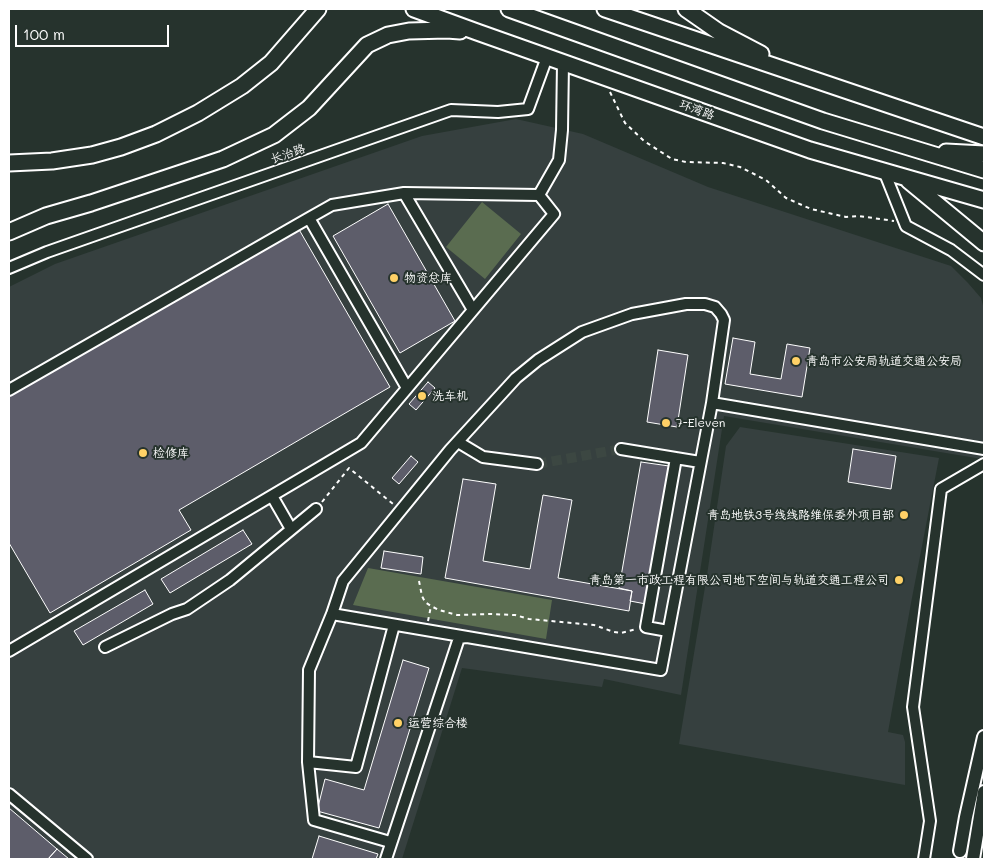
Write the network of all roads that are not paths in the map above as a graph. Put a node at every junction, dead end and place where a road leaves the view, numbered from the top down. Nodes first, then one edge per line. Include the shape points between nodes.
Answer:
1 (318, 9) edge
2 (414, 9) edge
3 (509, 9) edge
4 (605, 9) edge
5 (686, 9) edge
6 (477, 32) junction
7 (547, 57) junction
8 (563, 63) junction
9 (800, 75) junction
10 (984, 137) edge
11 (916, 149) junction
12 (984, 154) edge
13 (9, 163) edge
14 (984, 170) edge
15 (884, 171) junction
16 (904, 177) junction
17 (404, 194) junction
18 (539, 195) junction
19 (984, 200) edge
20 (309, 218) junction
21 (9, 232) edge
22 (984, 243) edge
23 (9, 268) edge
24 (984, 275) edge
25 (473, 310) junction
26 (407, 388) junction
27 (9, 390) edge
28 (712, 403) junction
29 (458, 442) junction
30 (621, 449) tunnel mouth
31 (984, 449) edge
32 (676, 458) junction
33 (700, 462) junction
34 (537, 464) tunnel mouth
35 (984, 464) edge
36 (272, 496) junction
37 (316, 509) road end
38 (291, 529) junction
39 (332, 614) junction
40 (394, 625) junction
41 (668, 631) junction
42 (466, 637) junction
43 (105, 647) dead end
44 (9, 652) edge
45 (984, 737) edge
46 (308, 762) junction
47 (984, 792) edge
48 (9, 794) edge
49 (390, 842) junction
50 (959, 855) edge
51 (87, 859) edge
52 (386, 859) edge
53 (924, 859) edge
54 (973, 859) edge

1 - 13 highway via 271,63 242,86 156,134 92,156
2 - 6 highway, 环湾路
3 - 11 highway via 823,121
4 - 9 highway
5 - 9 highway via 719,32
6 - 7 highway, 环湾路
6 - 21 highway via 447,30 388,34 367,45 309,108 274,135 223,159 46,216
7 - 8 highway, 环湾路
7 - 23 street, 长治路 via 528,109 498,112 451,110 46,252
8 - 15 highway, 环湾路 via 810,150
8 - 18 street via 559,160
9 - 10 highway
11 - 12 highway
11 - 14 highway
15 - 16 highway, 环湾路
15 - 24 street via 906,226 951,250
16 - 19 highway, 环湾路
16 - 22 highway
17 - 18 street
17 - 20 street via 332,206
17 - 25 street
18 - 25 street via 554,214
20 - 26 street
20 - 27 street
25 - 26 street
26 - 36 street via 360,443
28 - 29 street via 724,320 716,307 686,304 632,314 582,332 516,378
28 - 31 street
28 - 33 street
29 - 34 street via 483,457
29 - 39 street via 343,581
30 - 32 street
32 - 33 street
32 - 41 street via 646,627
33 - 41 street
35 - 53 street via 940,489 913,708 930,821
36 - 38 street
36 - 44 street
37 - 38 street
38 - 43 street via 230,580 187,609
39 - 40 street
39 - 46 street via 309,670
40 - 42 street
40 - 46 street via 356,768
41 - 42 street via 661,670
42 - 49 street via 459,638
45 - 50 main road
46 - 49 street via 314,820
47 - 54 main road
48 - 51 street
49 - 52 street

